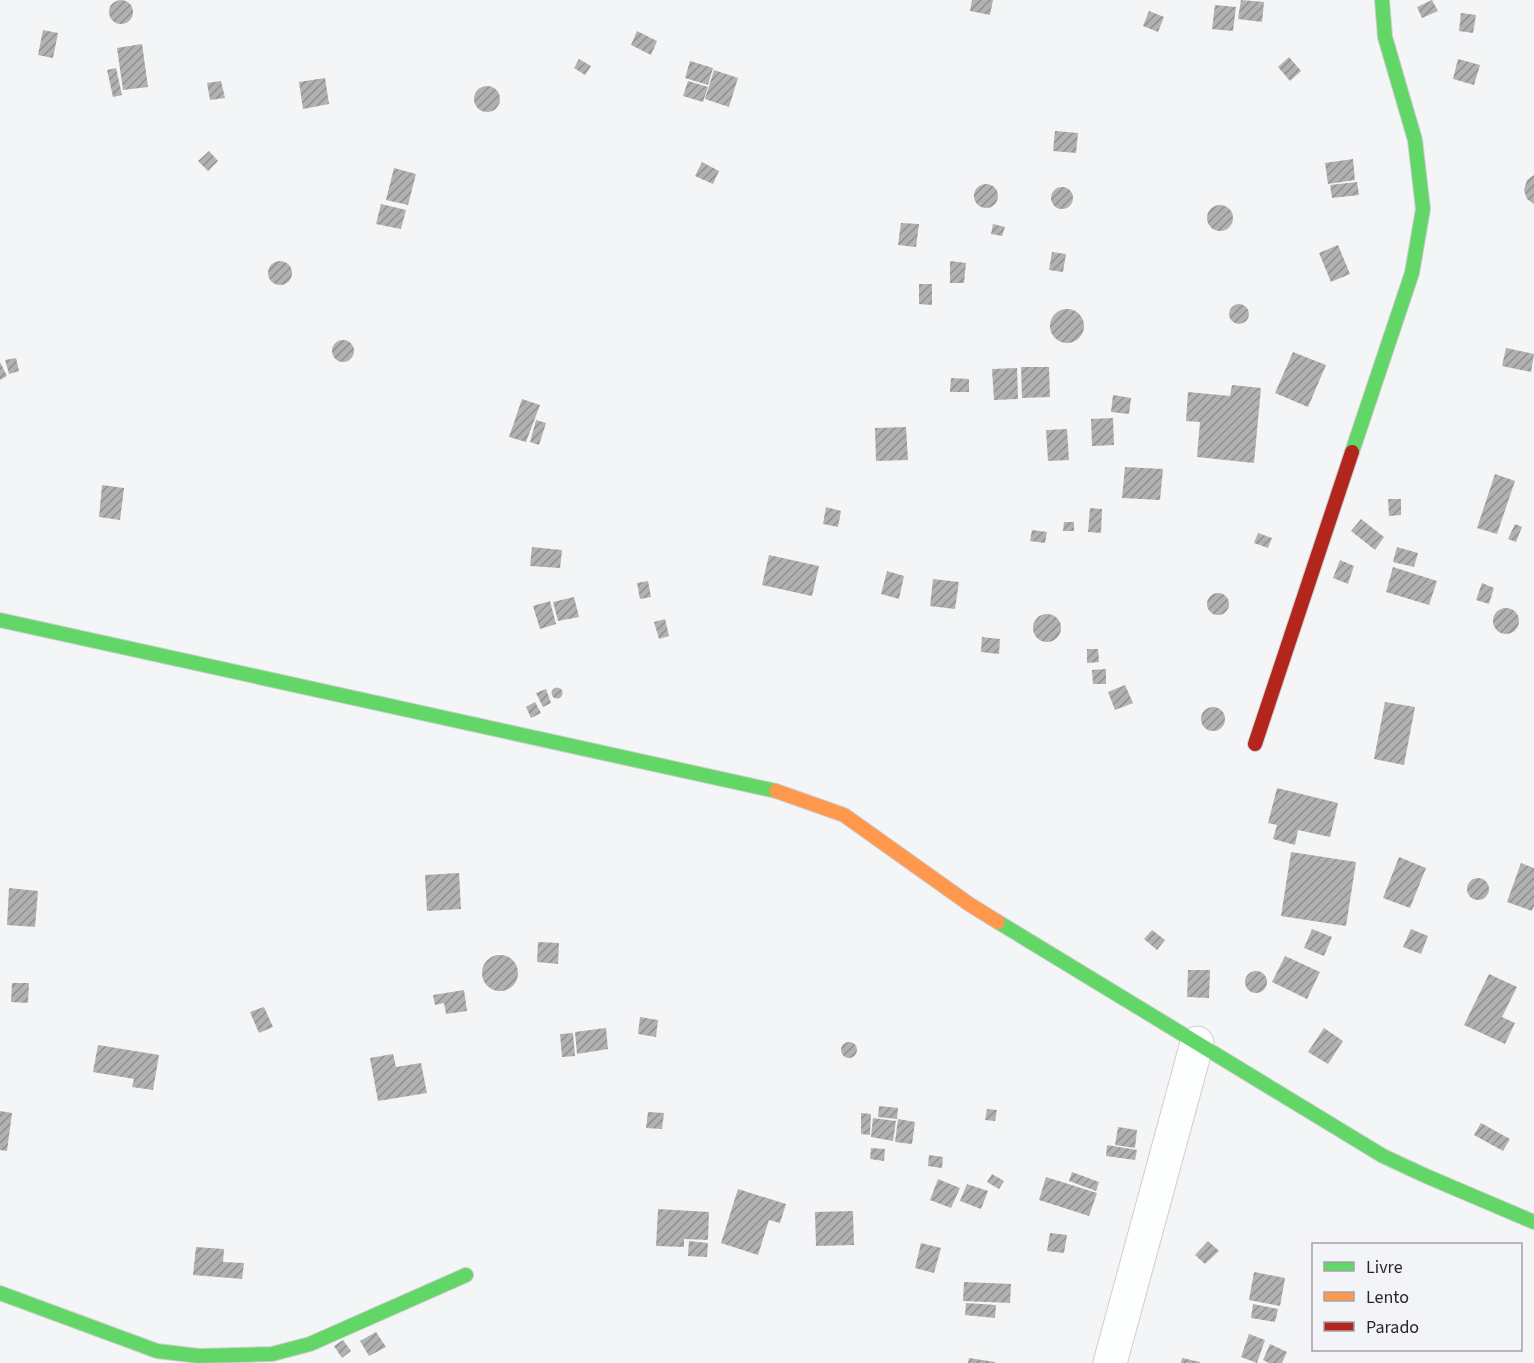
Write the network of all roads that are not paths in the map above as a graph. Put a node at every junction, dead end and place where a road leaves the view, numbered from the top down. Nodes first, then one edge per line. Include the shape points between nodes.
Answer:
1 (1382, 0) edge
2 (0, 620) edge
3 (1256, 744) dead end
4 (1197, 1043) junction
5 (1534, 1222) edge
6 (466, 1275) dead end
7 (0, 1293) edge
8 (1110, 1363) edge

1 - 3 street via 1385,37 1415,140 1423,209 1412,273
2 - 4 street via 778,792 844,815 969,904
4 - 5 street via 1383,1156
4 - 8 street
6 - 7 street via 310,1344 272,1354 199,1356 158,1351

